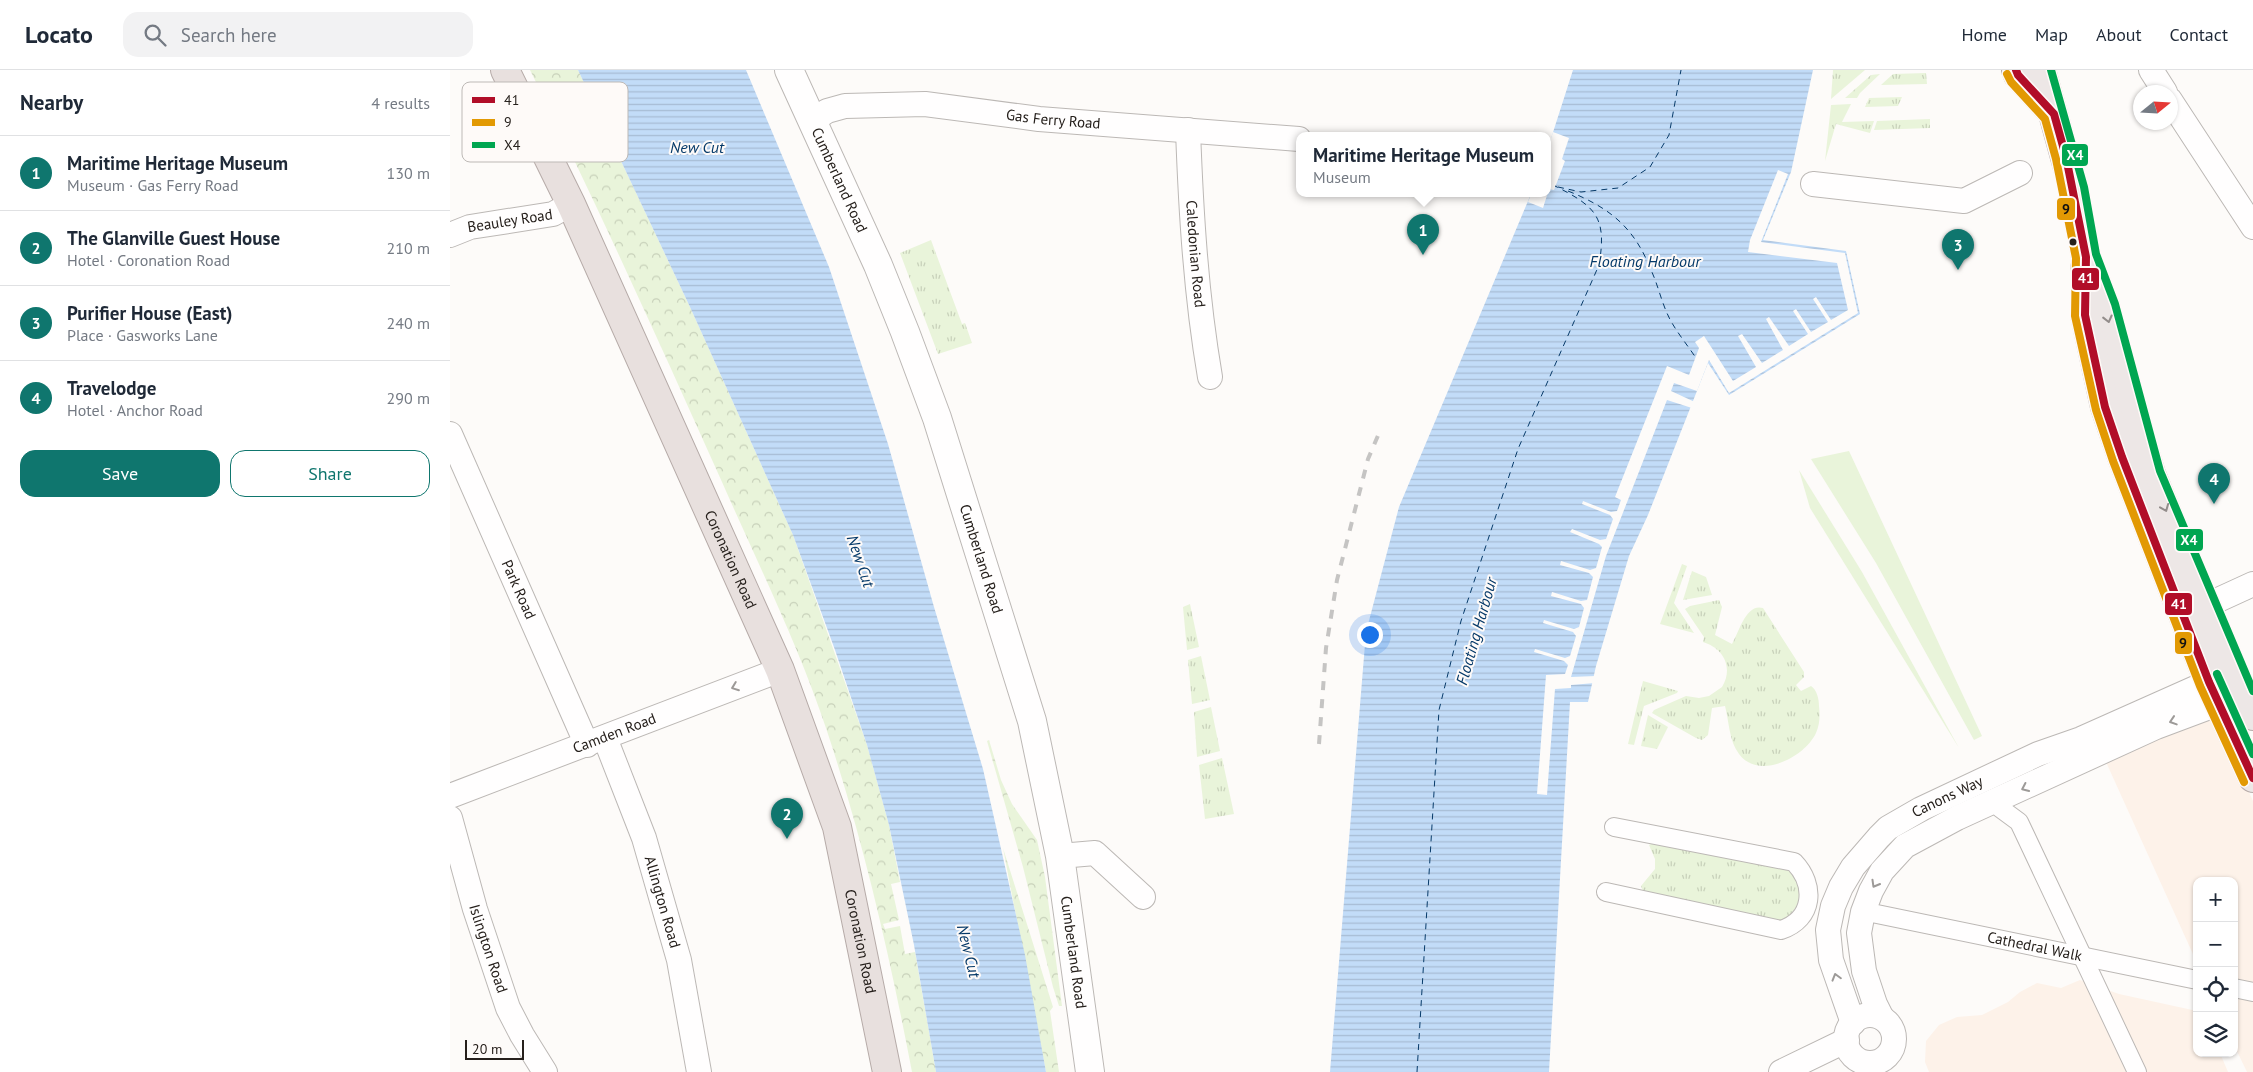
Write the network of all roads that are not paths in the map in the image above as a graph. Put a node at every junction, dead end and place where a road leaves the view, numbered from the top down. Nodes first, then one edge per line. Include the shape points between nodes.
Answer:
1 (505, 70) edge
2 (788, 70) edge
3 (2016, 70) edge
4 (2041, 70) edge
5 (2151, 70) edge
6 (511, 82) edge
7 (2161, 85) edge
8 (2178, 112) edge
9 (2054, 114) junction
10 (812, 121) junction
11 (1188, 130) junction
12 (1296, 139) edge
13 (550, 162) edge
14 (2020, 173) dead end
15 (1813, 184) dead end
16 (571, 204) junction
17 (2253, 228) edge
18 (450, 235) edge
19 (2086, 257) junction
20 (1210, 377) dead end
21 (450, 434) edge
22 (2253, 584) edge
23 (2204, 606) junction
24 (780, 670) junction
25 (2238, 693) edge
26 (596, 741) junction
27 (2253, 778) edge
28 (450, 796) edge
29 (2000, 808) dead end
30 (450, 818) edge
31 (1614, 828) dead end
32 (1068, 862) junction
33 (1606, 892) dead end
34 (1143, 897) dead end
35 (1872, 913) dead end
36 (2084, 957) junction
37 (2193, 979) edge
38 (2238, 989) edge
39 (2253, 992) edge
40 (1882, 1018) junction
41 (1851, 1040) junction
42 (1888, 1065) edge
43 (545, 1072) edge
44 (699, 1072) edge
45 (887, 1072) edge
46 (1090, 1072) edge
47 (1781, 1072) edge
48 (2137, 1072) edge

1 - 6 highway, Coronation Road
2 - 10 street, Cumberland Road
3 - 9 main road
4 - 9 main road
5 - 7 street
8 - 17 street
9 - 19 main road via 2074,190
10 - 11 street, Gas Ferry Road via 845,106 925,104 1038,118
10 - 32 street, Cumberland Road via 878,265 938,418 1032,721 1052,812
11 - 12 street, Gas Ferry Road
11 - 20 street, Caledonian Road via 1197,283
13 - 16 highway, Coronation Road
14 - 15 street via 1964,201
16 - 18 street, Beauley Road via 553,214 470,227
16 - 24 highway, Coronation Road
19 -> 23 main road via 2105,306 2151,474
19 - 25 main road via 2084,315 2105,407 2122,457
21 - 26 street, Park Road
22 - 23 street
23 - 25 main road
24 -> 26 street, Camden Road
24 - 45 highway, Coronation Road via 837,827
25 - 27 main road
25 -> 40 street, Canons Way via 1957,818 1905,846 1882,871 1871,891 1859,933 1864,971
41 -> 25 street, Canons Way via 1831,960 1828,930 1841,887 1878,836 1921,809 2029,758
26 - 28 street, Camden Road
26 - 44 street, Allington Road via 644,838 676,950
29 - 36 street via 2018,822
30 - 43 street, Islington Road via 475,909 508,1008
31 - 33 street via 1794,862 1804,872 1815,902 1792,926 1781,930
32 - 34 street via 1095,852
32 - 46 street, Cumberland Road
35 - 36 street, Cathedral Walk
36 - 37 street, Cathedral Walk
36 - 48 street
38 - 39 street
40 - 41 street via 1866,1016
40 - 42 street, Canons Way via 1888,1023 1894,1038
41 - 42 street, Canons Way via 1869,1063
41 - 47 street

